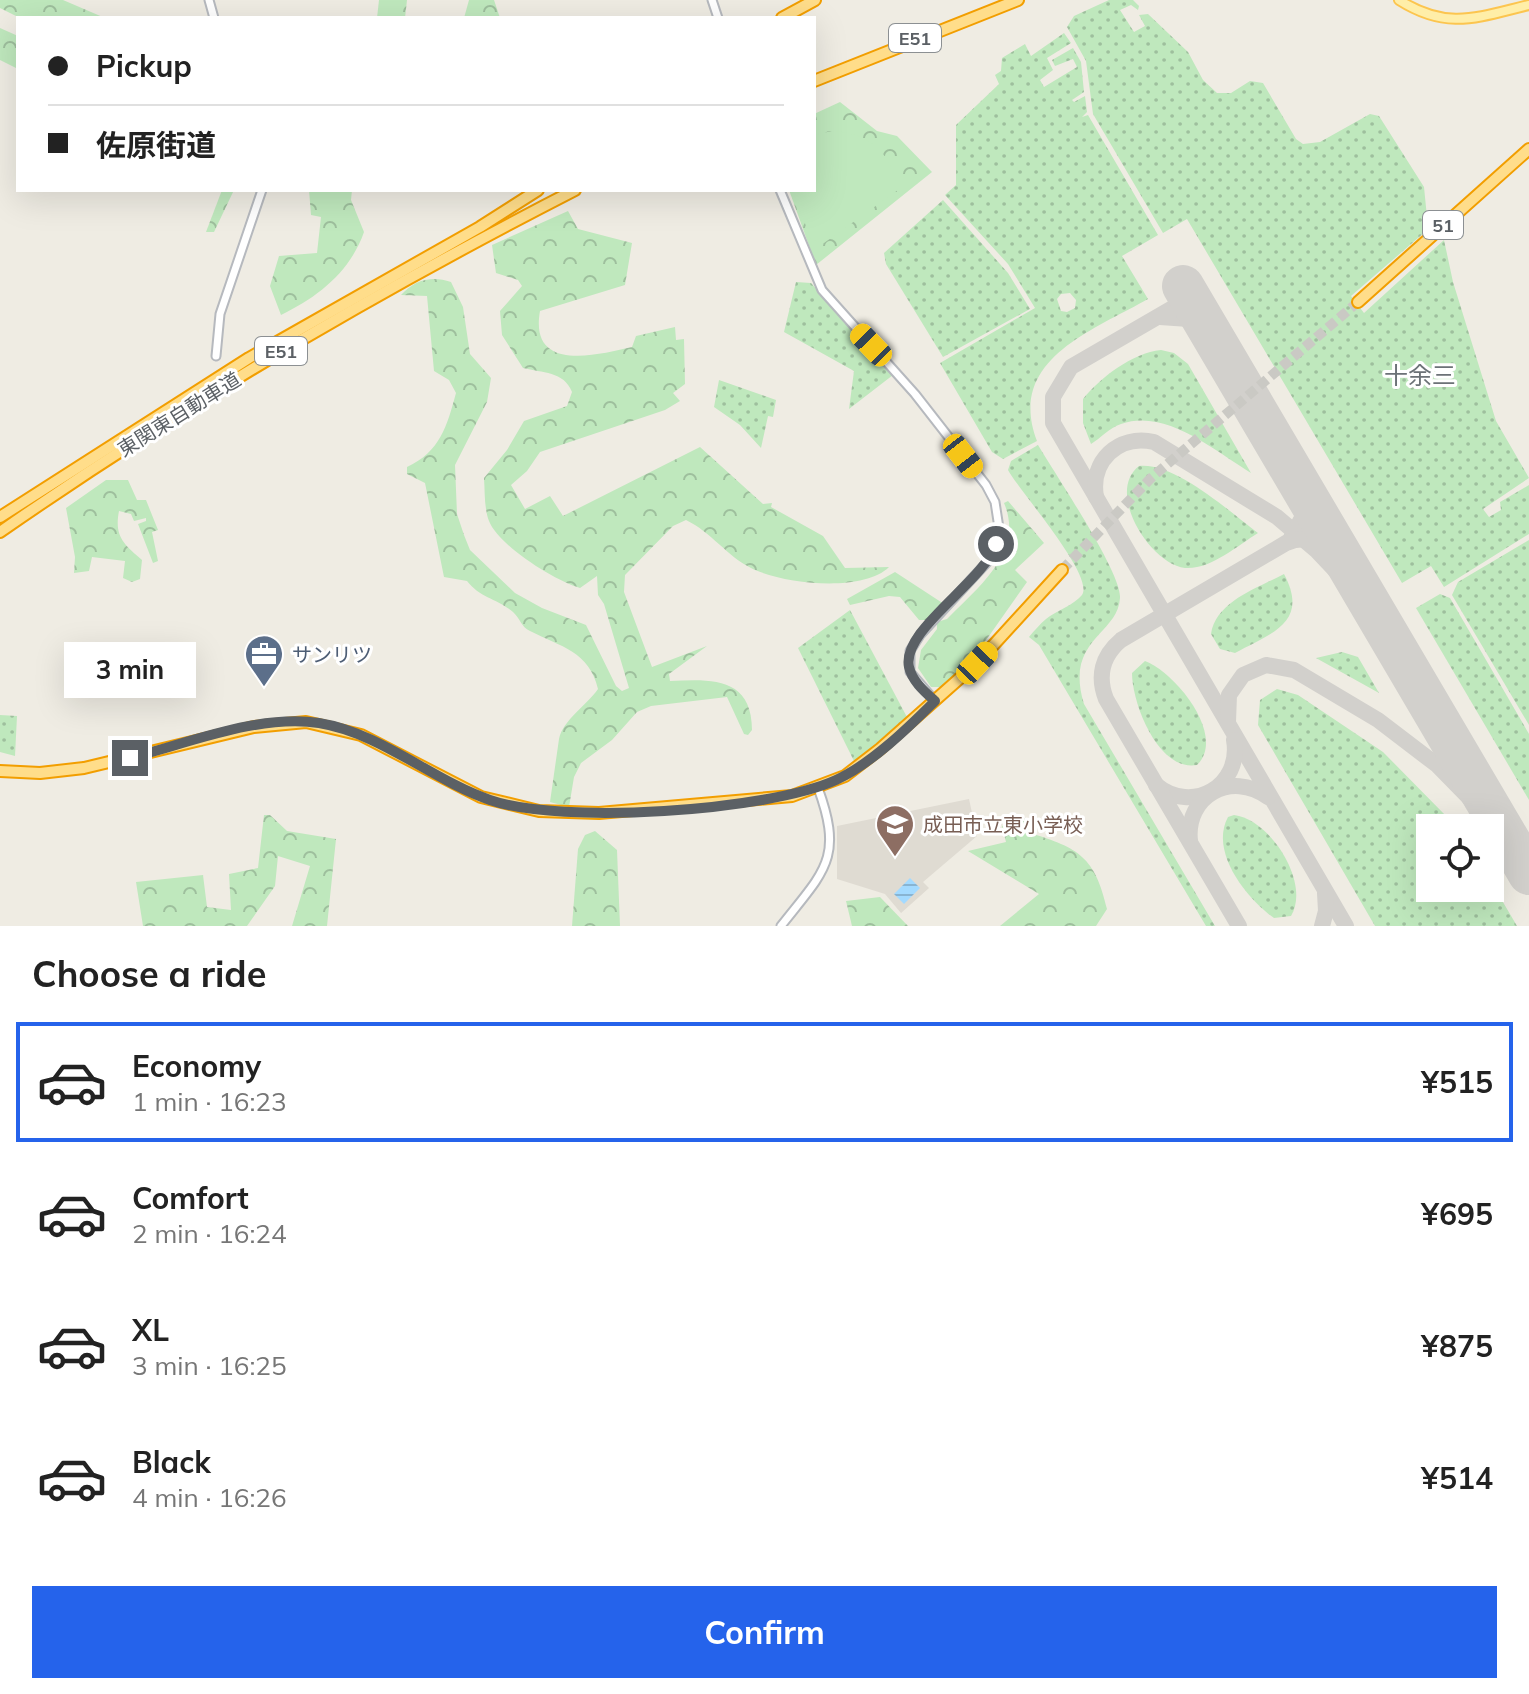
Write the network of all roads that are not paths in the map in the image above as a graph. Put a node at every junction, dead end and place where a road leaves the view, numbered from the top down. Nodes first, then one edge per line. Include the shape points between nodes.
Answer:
1 (815, 0) edge
2 (1018, 0) edge
3 (1399, 0) edge
4 (1529, 5) edge
5 (786, 16) edge
6 (816, 80) edge
7 (1529, 149) edge
8 (261, 192) edge
9 (535, 192) edge
10 (571, 192) edge
11 (781, 192) edge
12 (1358, 302) tunnel mouth
13 (216, 356) dead end
14 (0, 517) edge
15 (0, 532) edge
16 (1062, 570) tunnel mouth
17 (935, 701) junction
18 (0, 771) edge
19 (818, 788) junction
20 (781, 926) edge

1 - 5 highway
2 - 6 highway, E51
3 - 4 main road via 1433,16 1460,20
7 - 12 highway, 51
8 - 13 street via 220,314
9 - 14 highway, 東関東自動車道 / E51 via 222,373
10 - 15 highway, 東関東自動車道 / E51 via 254,366
11 - 17 street via 822,290 915,394 995,502 999,528 991,558 910,651 910,672
16 - 17 highway
17 - 19 highway via 852,771
18 - 19 highway via 84,768 254,727 306,722 361,735 481,797 539,811 678,808 770,799
19 - 20 street via 831,829 829,854 818,879

